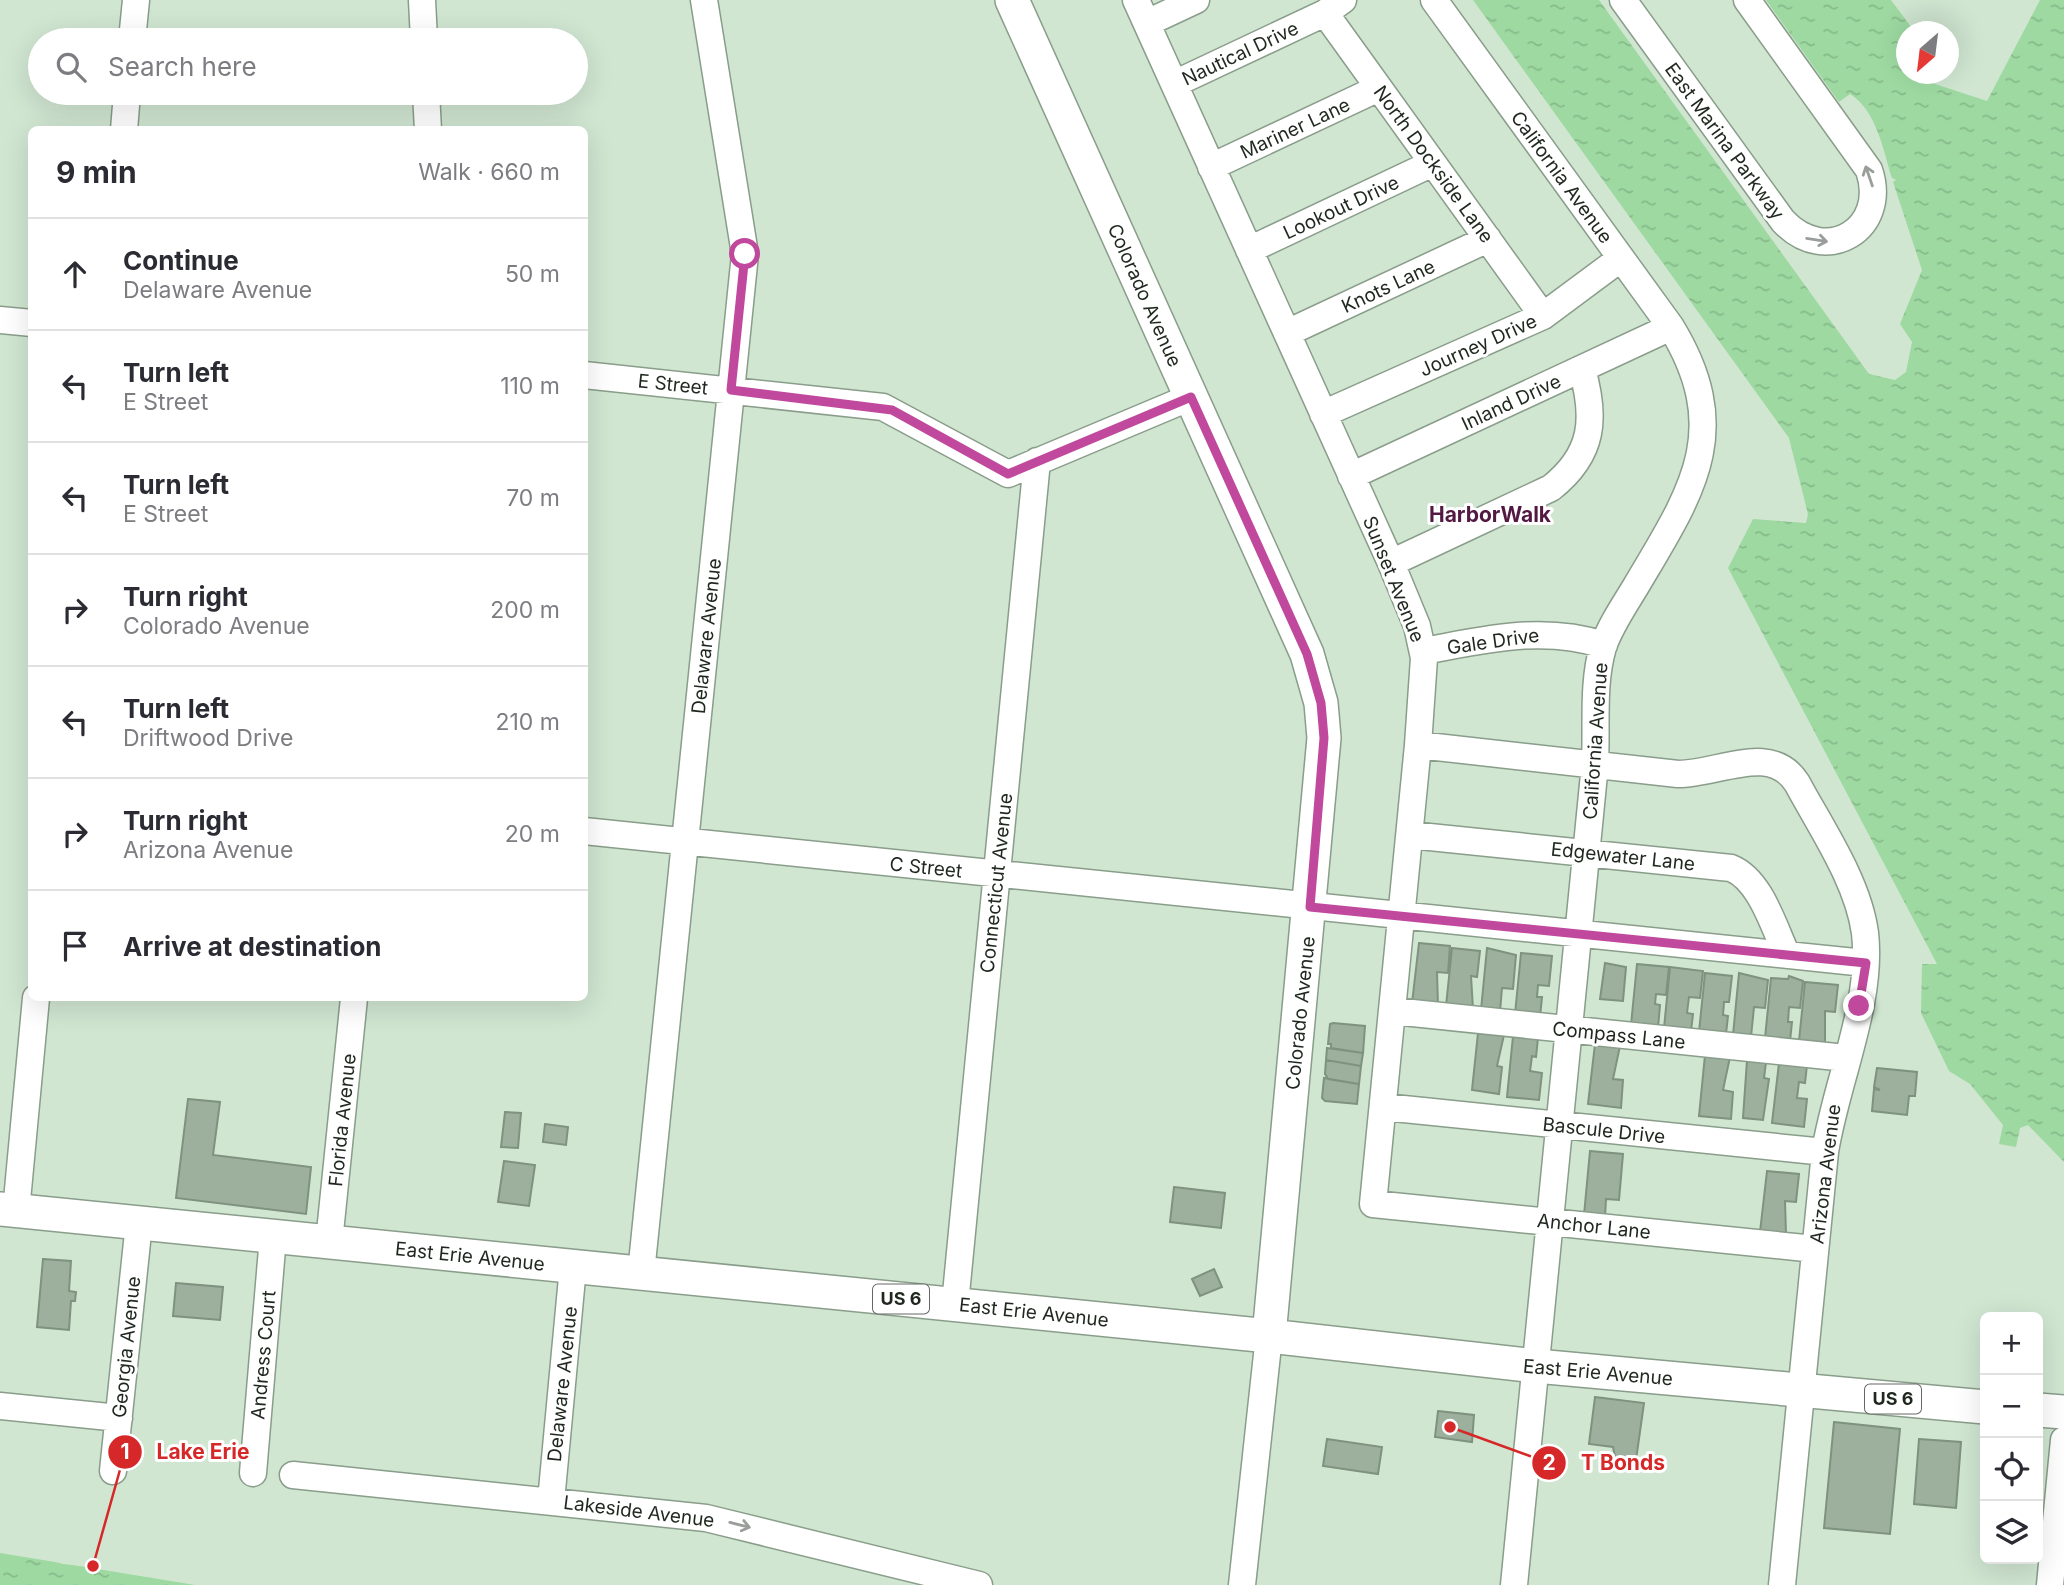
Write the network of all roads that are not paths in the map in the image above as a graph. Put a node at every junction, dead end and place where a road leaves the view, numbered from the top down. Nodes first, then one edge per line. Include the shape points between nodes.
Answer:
1 (136, 0) edge
2 (422, 0) edge
3 (704, 0) edge
4 (1012, 0) edge
5 (1196, 0) edge
6 (1434, 0) edge
7 (1623, 0) edge
8 (1747, 0) edge
9 (1334, 6) edge
10 (1142, 11) edge
11 (133, 28) edge
12 (423, 28) edge
13 (1174, 84) junction
14 (1379, 88) junction
15 (126, 105) edge
16 (427, 105) edge
17 (124, 126) edge
18 (428, 126) edge
19 (1433, 163) junction
20 (1211, 167) junction
21 (1488, 239) junction
22 (1249, 250) junction
23 (1621, 258) junction
24 (1543, 316) junction
25 (0, 320) edge
26 (28, 323) edge
27 (1671, 327) junction
28 (1287, 333) junction
29 (1582, 369) junction
30 (588, 374) edge
31 (731, 390) junction
32 (1191, 397) junction
33 (1324, 414) junction
34 (1037, 461) junction
35 (1351, 476) junction
36 (1391, 563) junction
37 (1604, 645) junction
38 (1423, 651) junction
39 (1418, 745) junction
40 (1595, 764) junction
41 (588, 831) edge
42 (1409, 835) junction
43 (685, 841) junction
44 (1586, 852) junction
45 (997, 874) junction
46 (1310, 907) junction
47 (1402, 916) junction
48 (1578, 934) junction
49 (1787, 955) junction
50 (1866, 963) junction
51 (37, 1001) edge
52 (354, 1001) edge
53 (1393, 1011) junction
54 (1569, 1030) junction
55 (1846, 1058) junction
56 (1384, 1107) junction
57 (1560, 1126) junction
58 (1825, 1152) junction
59 (1373, 1204) joint
60 (8, 1210) edge
61 (1550, 1222) junction
62 (139, 1223) junction
63 (273, 1237) junction
64 (329, 1242) junction
65 (1815, 1249) junction
66 (573, 1267) junction
67 (641, 1273) junction
68 (955, 1304) junction
69 (1269, 1336) junction
70 (1536, 1366) junction
71 (1801, 1391) junction
72 (0, 1406) edge
73 (1980, 1407) edge
74 (2043, 1410) edge
75 (2064, 1412) edge
76 (119, 1418) junction
77 (2064, 1440) edge
78 (113, 1471) dead end
79 (253, 1473) dead end
80 (293, 1475) dead end
81 (551, 1501) junction
82 (979, 1585) edge
83 (1242, 1585) edge
84 (1514, 1585) edge
85 (1783, 1585) edge
86 (2050, 1585) edge

1 - 11 street
2 - 12 street
3 - 31 street, Delaware Avenue via 745,254
4 - 32 main road, Colorado Avenue
5 - 10 street
6 - 23 street, California Avenue
7 -> 8 street, East Marina Parkway via 1793,232 1823,242 1850,235 1869,214 1874,198 1869,170
9 - 13 street, Nautical Drive
9 - 14 street, North Dockside Lane
10 - 13 street, Sunset Avenue
13 - 20 street, Sunset Avenue
14 - 19 street, North Dockside Lane
14 - 20 street, Mariner Lane
15 - 17 street
16 - 18 street
19 - 21 street, North Dockside Lane
19 - 22 street, Lookout Drive
20 - 22 street, Sunset Avenue
21 - 24 street, North Dockside Lane
21 - 28 street, Knots Lane
22 - 28 street, Sunset Avenue
23 - 24 street, Journey Drive
23 - 27 street, California Avenue
24 - 33 street, Journey Drive
25 - 26 street
27 - 29 street, Inland Drive
27 - 37 street, California Avenue via 1691,364 1698,390 1703,429 1700,459 1675,520
28 - 33 street, Sunset Avenue
29 - 35 street, Inland Drive
29 - 36 street via 1591,423 1586,442 1567,474 1551,488
30 - 31 street, E Street
31 - 34 street, E Street via 892,410 1008,474
31 - 43 street, Delaware Avenue
32 - 34 street, E Street
32 - 46 main road, Colorado Avenue via 1318,686 1324,738
33 - 35 street, Sunset Avenue
34 - 45 street, Connecticut Avenue
35 - 36 street, Sunset Avenue
36 - 38 street, Sunset Avenue
37 - 38 street, Gale Drive via 1576,636 1535,634
37 - 40 street, California Avenue via 1598,677
38 - 39 street, Sunset Avenue
39 - 40 street
39 - 42 street, Sunset Avenue
40 - 44 street, California Avenue
40 - 50 street, Arizona Avenue via 1689,774 1761,760 1783,766 1794,777 1843,870 1863,923
41 - 43 street, C Street
42 - 44 street, Edgewater Lane
42 - 47 street, Sunset Avenue
43 - 45 street, C Street
43 - 67 street, Delaware Avenue
44 - 48 street, California Avenue
44 - 49 street, Edgewater Lane via 1735,869 1758,894
45 - 46 street, C Street
45 - 68 street, Connecticut Avenue
46 - 47 street, C Street
46 - 69 main road, Colorado Avenue
47 - 48 street, C Street
47 - 53 street, Sunset Avenue
48 - 49 street, C Street
48 - 54 street, California Avenue
49 - 50 street, C Street
50 - 55 street, Arizona Avenue
51 - 60 street
52 - 64 street, Florida Avenue
53 - 54 street, Compass Lane
53 - 56 street, Sunset Avenue
54 - 55 street, Compass Lane
54 - 57 street, California Avenue
55 - 58 street, Arizona Avenue
56 - 57 street, Bascule Drive
56 - 59 street, Sunset Avenue
57 - 58 street, Bascule Drive
57 - 61 street, California Avenue
58 - 65 street, Arizona Avenue
59 - 61 street, Anchor Lane
60 - 62 main road, East Erie Avenue / US 6
61 - 65 street, Anchor Lane
61 - 70 street, California Avenue
62 - 63 main road, East Erie Avenue / US 6
62 - 76 street, Georgia Avenue
63 - 64 main road, East Erie Avenue / US 6
63 - 79 street, Andress Court
64 - 66 main road, East Erie Avenue / US 6
65 - 71 street, Arizona Avenue
66 - 67 main road, East Erie Avenue / US 6
66 - 81 street, Delaware Avenue
67 - 68 main road, East Erie Avenue / US 6
68 - 69 main road, East Erie Avenue / US 6
69 - 70 main road, East Erie Avenue / US 6
69 - 83 street, Colorado Avenue
70 - 71 main road, East Erie Avenue / US 6
70 - 84 street, California Avenue
71 - 73 main road, East Erie Avenue / US 6
71 - 85 street, Arizona Avenue
72 - 76 street
74 - 75 main road
76 - 78 street, Georgia Avenue
77 - 86 street
80 - 81 street, Lakeside Avenue
81 -> 82 street, Lakeside Avenue via 720,1521

